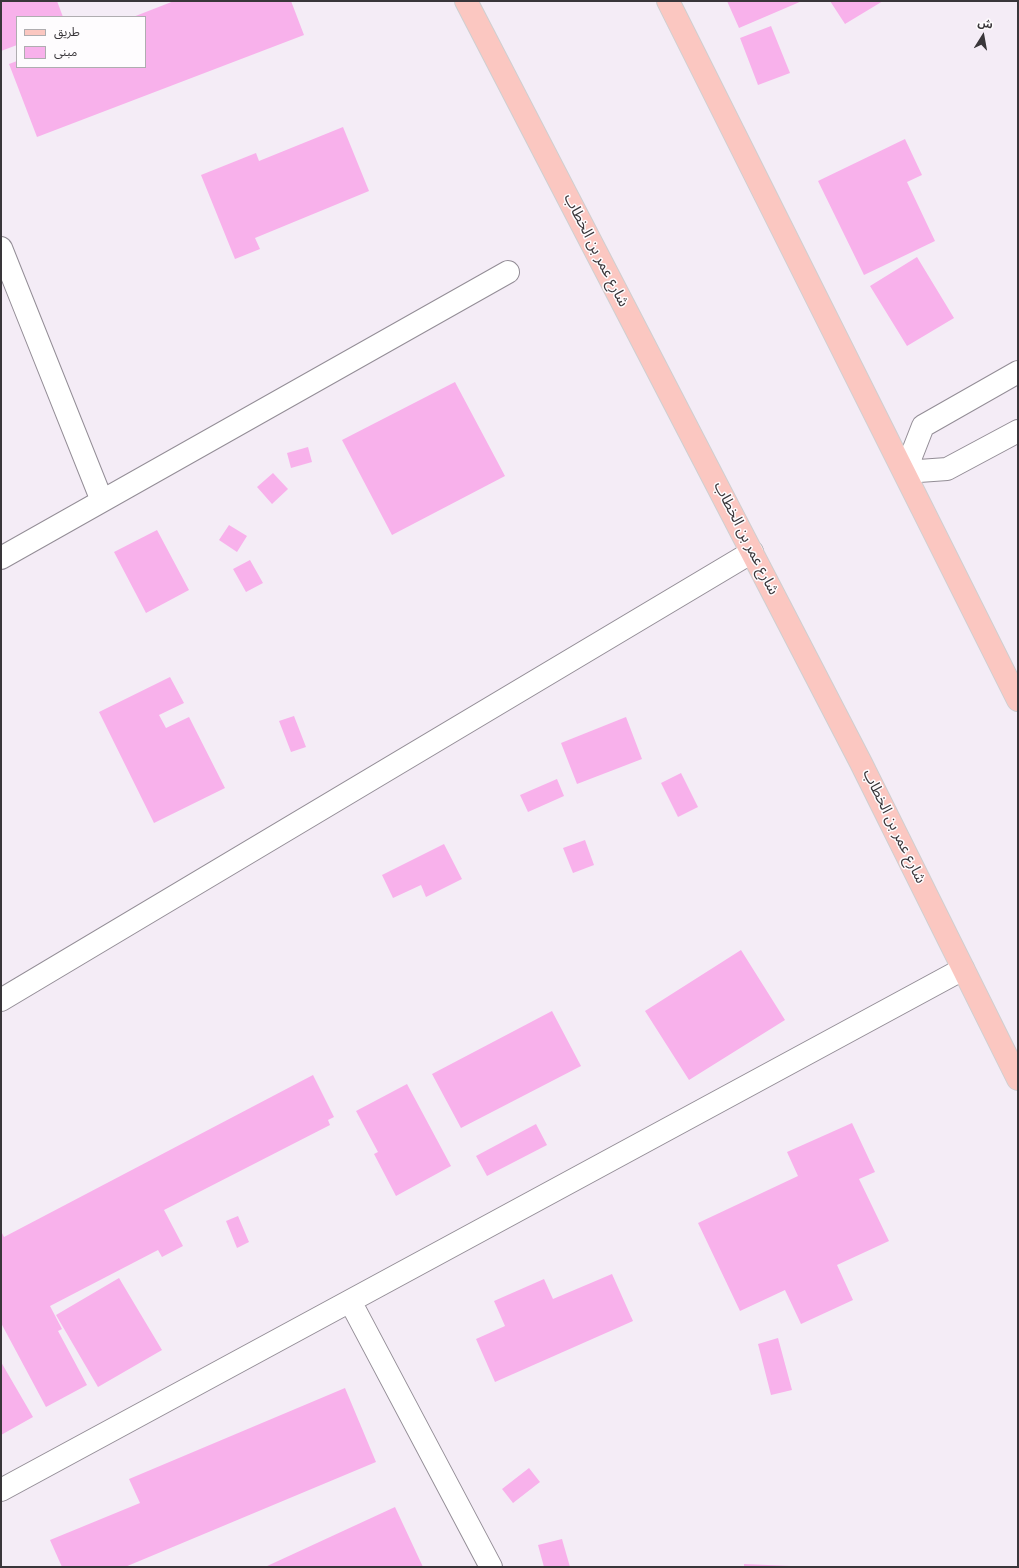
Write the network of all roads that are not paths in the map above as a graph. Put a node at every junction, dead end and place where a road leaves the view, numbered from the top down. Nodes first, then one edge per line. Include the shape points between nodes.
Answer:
1 (466, 1) edge
2 (668, 1) edge
3 (1, 248) edge
4 (508, 272) dead end
5 (1018, 372) edge
6 (1018, 431) edge
7 (905, 472) junction
8 (102, 501) junction
9 (752, 552) junction
10 (1, 558) edge
11 (1018, 700) edge
12 (964, 969) junction
13 (1, 1000) edge
14 (1018, 1079) edge
15 (350, 1301) junction
16 (1, 1490) edge
17 (491, 1567) edge

1 - 9 main road, شارع عمر بن الخطاب
2 - 7 main road
3 - 8 street
4 - 8 street
5 - 7 street via 923,426
6 - 7 street via 947,469
7 - 11 main road
8 - 10 street
9 - 12 main road, شارع عمر بن الخطاب
9 - 13 street
12 - 14 main road, شارع عمر بن الخطاب
12 - 15 street
15 - 16 street
15 - 17 street

